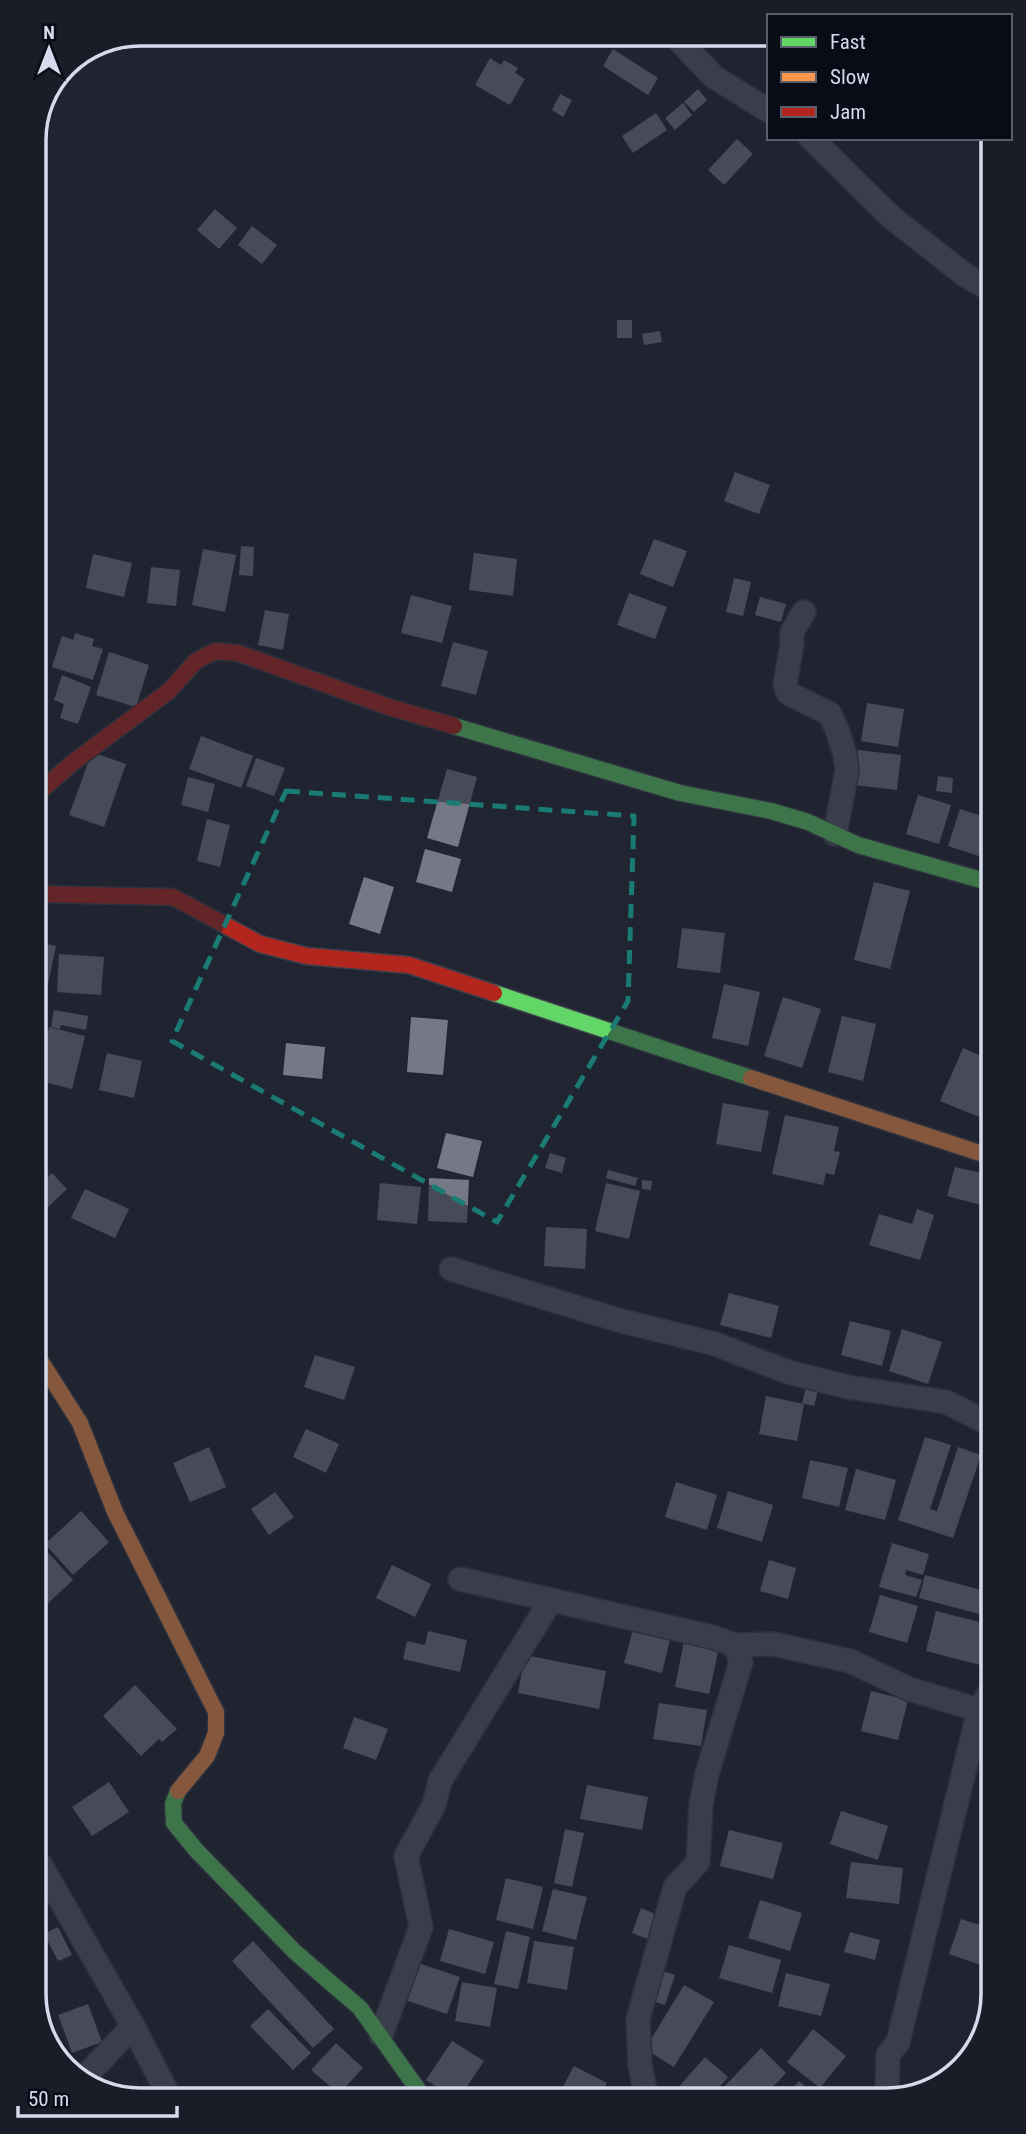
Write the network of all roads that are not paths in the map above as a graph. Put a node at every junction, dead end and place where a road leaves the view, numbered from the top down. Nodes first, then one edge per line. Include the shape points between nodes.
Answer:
1 (685, 46) edge
2 (767, 110) edge
3 (813, 140) edge
4 (981, 284) edge
5 (804, 612) dead end
6 (46, 786) edge
7 (835, 834) junction
8 (981, 880) edge
9 (46, 894) edge
10 (981, 1153) edge
11 (450, 1269) dead end
12 (46, 1370) edge
13 (946, 1402) junction
14 (981, 1420) edge
15 (981, 1430) edge
16 (460, 1579) dead end
17 (551, 1600) junction
18 (735, 1645) junction
19 (981, 1707) edge
20 (979, 1710) junction
21 (46, 1874) edge
22 (133, 2026) junction
23 (381, 2035) junction
24 (88, 2073) edge
25 (165, 2088) edge
26 (418, 2088) edge
27 (647, 2088) edge
28 (887, 2088) edge

1 - 2 street via 714,76
3 - 4 street via 891,217
5 - 7 street via 792,632 785,685 788,693 830,714 838,732 847,770
6 - 7 street via 169,691 196,661 215,651 239,653 390,707 680,793 771,811
7 - 8 street via 858,845
9 - 10 street via 173,897 260,944 307,956 409,965
11 - 13 street via 715,1344 788,1372 848,1387
12 - 23 street via 80,1423 115,1512 216,1712 207,1756 180,1787 173,1804 174,1823 295,1952 360,2008
13 - 14 street
13 - 15 street via 950,1418
16 - 17 street
17 - 18 street
17 - 23 street via 440,1781 434,1805 406,1856 421,1927
18 - 20 street via 773,1644 850,1661 909,1689
18 - 27 street via 741,1662 707,1774 698,1862 675,1887 638,2019 640,2065
19 - 20 street
20 - 28 street via 898,2042 888,2055
21 - 22 street
22 - 24 street
22 - 25 street
23 - 26 street

